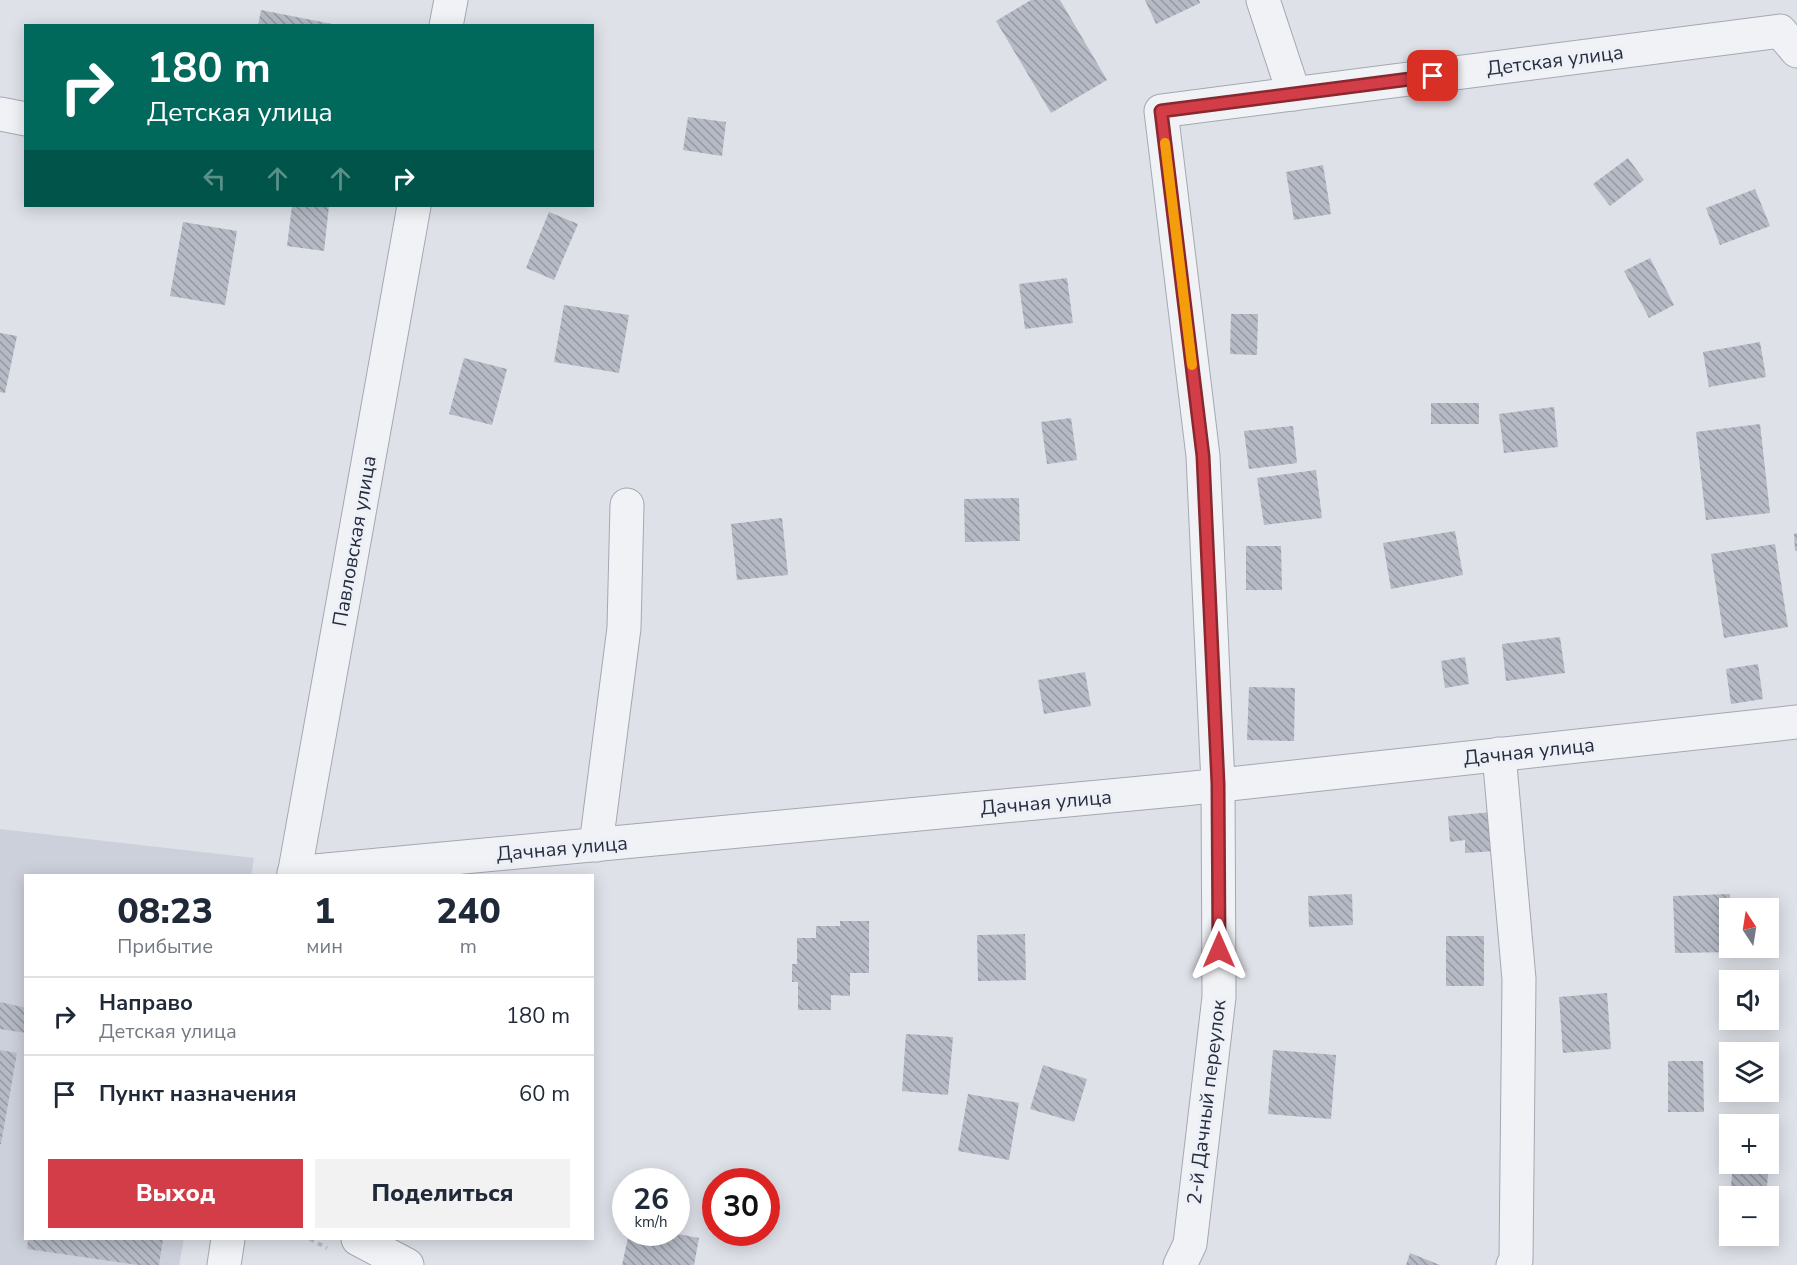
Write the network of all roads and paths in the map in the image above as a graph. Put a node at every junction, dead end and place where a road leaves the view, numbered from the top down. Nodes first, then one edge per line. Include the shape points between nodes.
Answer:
1 (451, 0) edge
2 (1263, 0) edge
3 (446, 24) edge
4 (1797, 51) edge
5 (1294, 94) junction
6 (1161, 111) joint
7 (0, 114) edge
8 (24, 119) edge
9 (414, 207) edge
10 (627, 505) dead end
11 (1797, 722) edge
12 (1499, 754) junction
13 (1218, 784) junction
14 (596, 845) junction
15 (294, 874) edge
16 (304, 874) edge
17 (228, 1240) edge
18 (360, 1240) edge
19 (224, 1265) edge
20 (407, 1265) edge
21 (1180, 1265) edge
22 (1513, 1265) edge

1 - 3 street
2 - 5 street
4 - 5 street, Детская улица via 1780,31
5 - 6 street, Детская улица
6 - 13 street, 2-й Дачный переулок via 1203,456
7 - 8 street
9 - 15 street, Павловская улица
10 - 14 street via 624,628
11 - 12 street, Дачная улица
12 - 13 street, Дачная улица
12 - 22 street via 1519,979
13 - 14 street, Дачная улица
13 - 21 street, 2-й Дачный переулок via 1219,997 1190,1244
14 - 16 street, Дачная улица
17 - 19 street
18 - 20 street

